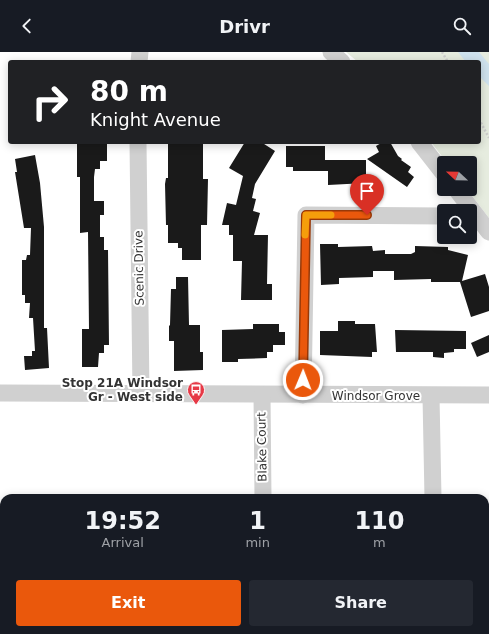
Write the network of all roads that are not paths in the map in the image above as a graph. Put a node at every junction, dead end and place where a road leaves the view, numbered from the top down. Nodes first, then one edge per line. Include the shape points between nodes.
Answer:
1 (331, 52) edge
2 (340, 60) edge
3 (138, 144) edge
4 (421, 144) edge
5 (437, 165) edge
6 (437, 216) edge
7 (477, 220) edge
8 (489, 232) edge
9 (0, 393) edge
10 (141, 394) junction
11 (262, 395) junction
12 (489, 395) edge
13 (303, 396) junction
14 (431, 396) junction
15 (263, 494) edge
16 (433, 494) edge

1 - 2 street
3 - 10 street, Scenic Drive
4 - 5 street
6 - 13 street via 306,215
7 - 8 street
9 - 10 street, Windsor Grove
10 - 11 street, Windsor Grove
11 - 13 street, Windsor Grove
11 - 15 street, Blake Court
12 - 14 street, Windsor Grove
13 - 14 street, Windsor Grove
14 - 16 street

